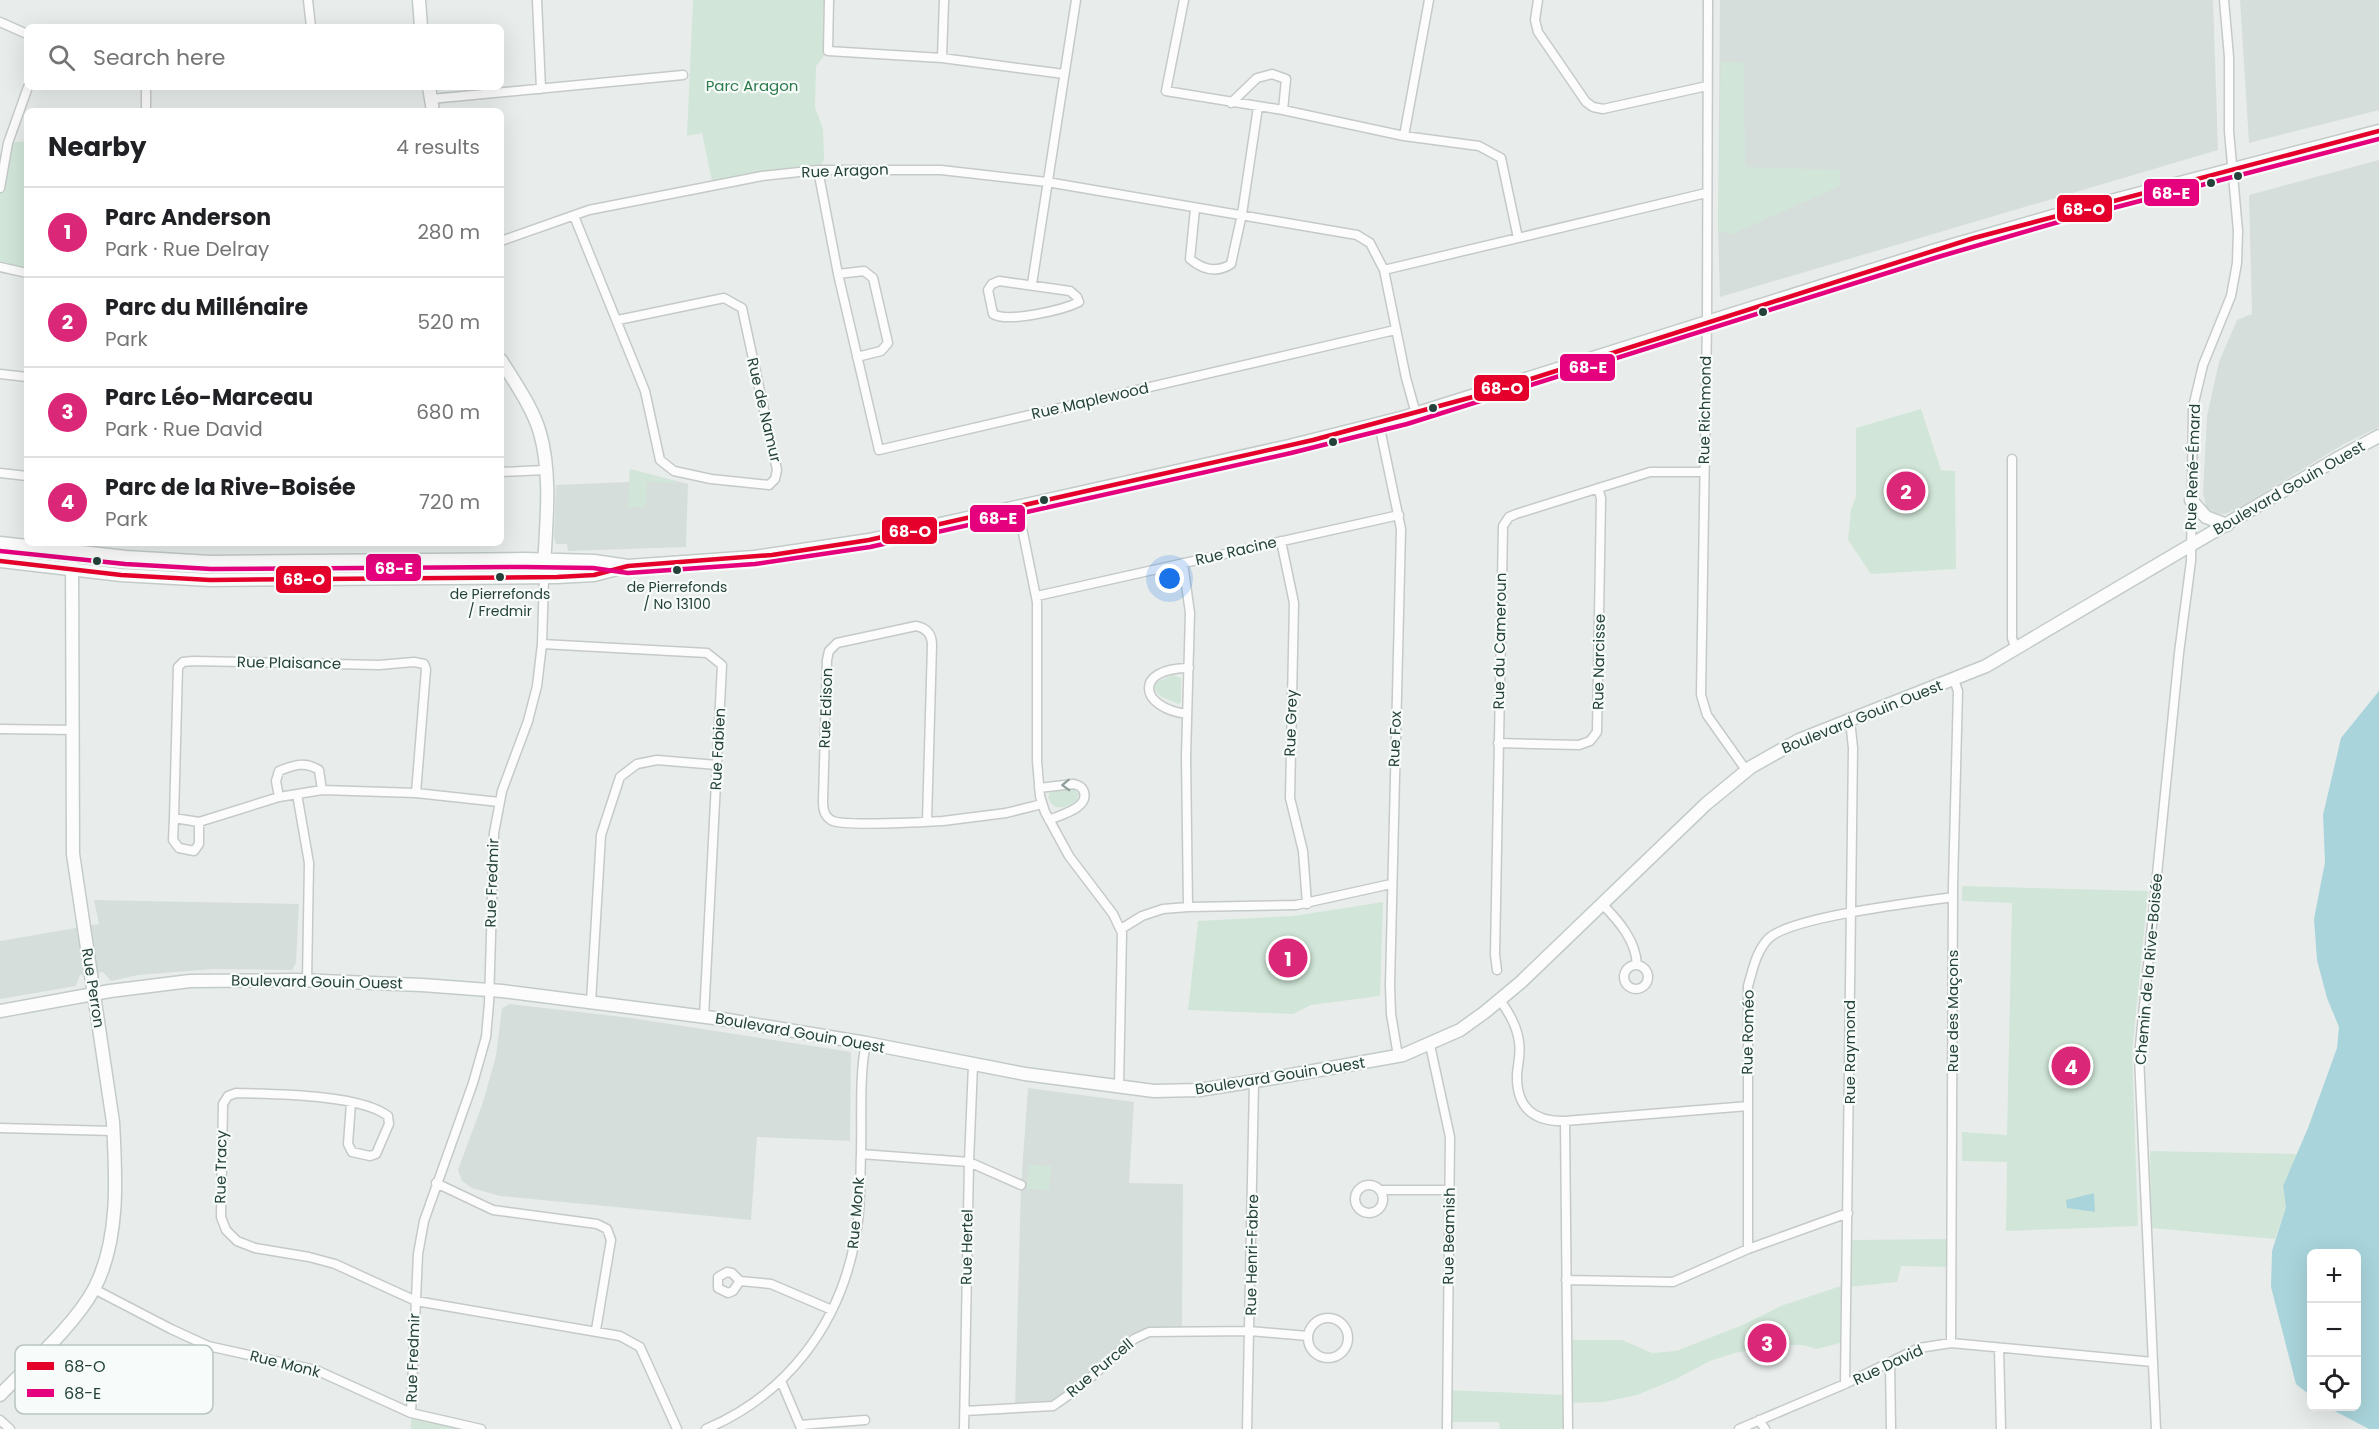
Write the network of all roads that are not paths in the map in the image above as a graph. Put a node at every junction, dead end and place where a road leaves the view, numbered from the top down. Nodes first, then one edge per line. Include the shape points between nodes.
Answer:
1 (308, 0) edge
2 (419, 0) edge
3 (537, 0) edge
4 (829, 0) edge
5 (944, 0) edge
6 (1076, 0) edge
7 (1184, 0) edge
8 (1429, 0) edge
9 (1538, 0) edge
10 (1708, 0) edge
11 (2224, 0) edge
12 (0, 22) edge
13 (311, 24) edge
14 (421, 24) edge
15 (24, 33) edge
16 (942, 58) junction
17 (1064, 74) junction
18 (683, 75) dead end
19 (1707, 86) junction
20 (541, 88) junction
21 (27, 90) edge
22 (146, 90) edge
23 (431, 99) edge
24 (1231, 103) junction
25 (1258, 107) junction
26 (146, 108) edge
27 (1282, 110) junction
28 (2379, 131) edge
29 (1404, 136) junction
30 (2232, 169) junction
31 (818, 170) junction
32 (1047, 182) junction
33 (0, 188) edge
34 (1706, 193) junction
35 (1195, 209) junction
36 (1242, 214) junction
37 (574, 216) junction
38 (1518, 238) junction
39 (504, 239) edge
40 (0, 267) edge
41 (1384, 270) junction
42 (24, 272) edge
43 (838, 274) junction
44 (1032, 284) junction
45 (618, 320) junction
46 (1707, 322) junction
47 (1395, 330) junction
48 (858, 357) junction
49 (504, 365) edge
50 (0, 374) edge
51 (24, 377) edge
52 (1416, 414) junction
53 (1379, 424) junction
54 (2379, 436) edge
55 (2012, 459) dead end
56 (545, 470) junction
57 (504, 472) edge
58 (1704, 472) junction
59 (0, 473) edge
60 (24, 476) edge
61 (1598, 489) junction
62 (2191, 500) junction
63 (1018, 508) junction
64 (1399, 515) junction
65 (2227, 525) junction
66 (1281, 541) junction
67 (0, 543) edge
68 (24, 545) edge
69 (43, 546) edge
70 (2191, 546) junction
71 (72, 548) edge
72 (0, 561) edge
73 (544, 561) junction
74 (1183, 563) junction
75 (628, 566) junction
76 (72, 570) junction
77 (544, 577) junction
78 (1037, 596) junction
79 (542, 644) junction
80 (2016, 649) junction
81 (1189, 668) junction
82 (1954, 680) junction
83 (1187, 714) junction
84 (1850, 720) junction
85 (0, 729) edge
86 (73, 730) junction
87 (1498, 743) junction
88 (717, 765) junction
89 (1746, 770) junction
90 (1039, 789) junction
91 (321, 790) junction
92 (416, 793) junction
93 (297, 794) junction
94 (279, 797) junction
95 (499, 802) junction
96 (1042, 804) junction
97 (174, 818) junction
98 (1049, 820) junction
99 (927, 821) junction
100 (199, 822) junction
101 (1391, 884) junction
102 (1953, 897) junction
103 (1307, 904) junction
104 (1602, 904) junction
105 (1188, 907) junction
106 (1850, 913) junction
107 (1121, 928) junction
108 (1637, 965) dead end
109 (1497, 970) dead end
110 (307, 981) junction
111 (489, 990) junction
112 (94, 994) junction
113 (1500, 1000) junction
114 (591, 1002) junction
115 (0, 1011) edge
116 (704, 1017) junction
117 (866, 1043) junction
118 (1430, 1045) junction
119 (1398, 1056) junction
120 (973, 1065) junction
121 (1254, 1082) junction
122 (1119, 1087) junction
123 (351, 1103) junction
124 (1748, 1106) junction
125 (1565, 1122) junction
126 (0, 1128) edge
127 (113, 1131) junction
128 (861, 1154) junction
129 (969, 1162) junction
130 (436, 1183) junction
131 (1021, 1185) dead end
132 (1380, 1190) dead end
133 (1450, 1190) junction
134 (1848, 1212) junction
135 (1748, 1249) junction
136 (1566, 1280) junction
137 (740, 1281) dead end
138 (94, 1289) junction
139 (416, 1300) junction
140 (832, 1311) junction
141 (596, 1330) junction
142 (1250, 1330) junction
143 (1308, 1336) junction
144 (1951, 1342) junction
145 (48, 1345) edge
146 (206, 1345) edge
147 (213, 1347) edge
148 (1999, 1348) junction
149 (1890, 1362) junction
150 (2153, 1362) junction
151 (15, 1379) edge
152 (781, 1381) junction
153 (1845, 1384) junction
154 (0, 1395) edge
155 (964, 1411) junction
156 (411, 1413) junction
157 (0, 1420) edge
158 (865, 1420) dead end
159 (1760, 1420) junction
160 (800, 1427) edge
161 (10, 1429) edge
162 (481, 1429) edge
163 (677, 1429) edge
164 (706, 1429) edge
165 (964, 1429) edge
166 (1247, 1429) edge
167 (1447, 1429) edge
168 (1568, 1429) edge
169 (1739, 1429) edge
170 (1765, 1429) edge
171 (1891, 1429) edge
172 (2001, 1429) edge
173 (2156, 1429) edge

1 - 13 street
2 - 14 street
3 - 20 street
4 - 16 street via 828,51
5 - 16 street
6 - 17 street
7 - 24 street via 1166,91
8 - 29 street
9 - 19 street via 1538,32 1593,107 1603,109
10 - 19 street, Rue Richmond
11 - 30 street, Rue René-Émard
12 - 15 street
16 - 17 street
17 - 32 street
18 - 20 street
19 - 34 street, Rue Richmond
20 - 23 street
21 - 33 street via 8,143
22 - 26 street
24 - 25 street
24 - 27 street via 1257,78 1272,74 1286,79
25 - 27 street
25 - 36 street
27 - 29 street
28 - 30 street
29 - 38 street via 1479,146 1501,158
30 - 46 street via 1955,244
30 - 62 street, Rue René-Émard via 2237,263 2231,296 2196,393
31 - 32 street, Rue Aragon via 941,170
31 - 37 street, Rue Aragon via 762,176
31 - 43 street, Rue Maplewood
32 - 35 street, Rue Aragon
32 - 44 street
34 - 38 street
34 - 46 street, Rue Richmond
35 - 36 street, Rue Aragon
35 - 36 street via 1190,259 1200,268 1222,270 1231,264
36 - 41 street, Rue Aragon via 1357,235 1370,243
37 - 39 street, Rue Aragon
37 - 45 street, Rue de Namur
38 - 41 street
40 - 42 street
41 - 47 street, Rue Aragon
43 - 48 street, Rue Maplewood
43 - 48 street via 864,271 873,278 888,343 881,351
44 - 44 street via 992,284 988,290 993,314 999,318 1032,315 1079,302 1070,291
45 - 45 street, Rue de Namur via 645,391 660,460 674,471 770,485 777,470 742,308 724,298
46 - 52 street
46 - 58 street, Rue Richmond
47 - 48 street, Rue Maplewood via 879,450
47 - 52 street, Rue Aragon
49 - 56 street, Rue Fredmir via 541,435
50 - 51 street
52 - 53 street
53 - 63 street
53 - 64 street, Rue Fox
54 - 65 street, Boulevard Gouin Ouest
55 - 80 street via 2012,638
56 - 57 street
56 - 73 street, Rue Fredmir
58 - 61 street, Rue du Cameroun via 1650,472
58 - 89 street, Rue Richmond via 1702,699 1707,716
59 - 60 street
61 - 87 street, Rue du Cameroun via 1511,516 1503,526
61 - 87 street, Rue Narcisse via 1601,498 1597,732 1590,741 1579,745
62 - 65 street via 2206,517
62 - 70 street, Rue René-Émard
63 - 75 street via 831,547 729,560
63 - 78 street
64 - 66 street, Rue Racine
64 - 101 street, Rue Fox
65 - 70 street, Boulevard Gouin Ouest
66 - 74 street, Rue Racine
66 - 103 street, Rue Grey via 1294,598 1290,798 1303,852
67 - 68 street
69 - 71 street
70 - 80 street, Boulevard Gouin Ouest
70 - 150 street, Chemin de la Rive-Boisée via 2139,1056
71 - 73 street via 165,560 236,563
71 - 76 street, Rue Perron
72 - 76 street
73 - 75 street
73 - 77 street, Rue Fredmir
74 - 78 street, Rue Racine
74 - 81 street via 1190,613
75 - 77 street via 594,575
76 - 77 street via 249,581
76 - 86 street, Rue Perron
77 - 79 street, Rue Fredmir
78 - 90 street
79 - 88 street, Rue Fabien via 707,653 715,657 722,664
79 - 95 street, Rue Fredmir via 531,712
80 - 82 street, Boulevard Gouin Ouest
81 - 83 street
81 - 83 street via 1158,675 1148,686 1149,694 1157,701
82 - 84 street, Boulevard Gouin Ouest
82 - 102 street, Rue des Maçons via 1958,691
83 - 105 street
84 - 89 street, Boulevard Gouin Ouest via 1799,740
84 - 106 street, Rue Raymond
85 - 86 street
86 - 112 street, Rue Perron via 73,854
87 - 109 street, Rue du Cameroun
88 - 114 street via 657,760 637,764 620,777 602,835
88 - 116 street, Rue Fabien
89 - 104 street, Boulevard Gouin Ouest
90 - 96 street
98 -> 90 street via 1080,805 1084,791 1073,784
91 - 92 street
91 - 93 street
91 - 94 street via 319,770 296,765 279,771
92 - 95 street
92 - 97 street, Rue Plaisance via 424,664 186,661 178,667 176,677
93 - 94 street
93 - 110 street via 309,871
94 - 100 street
95 - 111 street, Rue Fredmir via 493,850
96 - 98 street
96 - 99 street, Rue Edison via 990,815
97 - 100 street
97 - 100 street, Rue Plaisance via 174,840 179,848 194,850 199,844
98 - 107 street via 1074,864
99 - 99 street, Rue Edison via 930,633 916,626 837,643 828,655 824,812 839,822
101 - 103 street
101 - 119 street, Rue Fox via 1390,1000
102 - 106 street, Rue Roméo
102 - 144 street, Rue des Maçons
103 - 105 street
104 - 108 street via 1628,936
104 - 113 street, Boulevard Gouin Ouest
105 - 107 street via 1157,910
106 - 124 street, Rue Roméo via 1786,928 1769,938 1756,957 1748,986
106 - 134 street, Rue Raymond
107 - 122 street
110 - 111 street, Boulevard Gouin Ouest
110 - 112 street, Boulevard Gouin Ouest via 190,981
111 - 114 street, Boulevard Gouin Ouest
111 - 130 street, Rue Fredmir via 487,1030 479,1065
112 - 115 street, Boulevard Gouin Ouest
112 - 127 street, Rue Perron
113 - 118 street, Boulevard Gouin Ouest via 1460,1030
113 - 125 street via 1519,1040 1517,1074 1521,1100 1536,1117
114 - 116 street, Boulevard Gouin Ouest
116 - 117 street, Boulevard Gouin Ouest
117 - 120 street, Boulevard Gouin Ouest
117 - 128 street, Rue Monk
118 - 119 street, Boulevard Gouin Ouest
118 - 133 street, Rue Beamish via 1450,1137
119 - 121 street, Boulevard Gouin Ouest
120 - 122 street, Boulevard Gouin Ouest
120 - 129 street, Rue Hertel
121 - 122 street, Boulevard Gouin Ouest via 1179,1091
121 - 142 street, Rue Henri-Fabre
123 - 123 street, Rue Tracy via 388,1116 389,1124 376,1154 352,1152 348,1144
123 - 139 street, Rue Tracy via 311,1096 228,1096 223,1104 221,1216 226,1230 237,1241 335,1264
124 - 125 street
124 - 135 street, Rue Roméo
125 - 136 street
126 - 127 street
127 - 138 street, Rue Perron via 112,1227
128 - 129 street
128 - 140 street, Rue Monk via 856,1237
129 - 131 street
129 - 155 street, Rue Hertel
130 - 139 street, Rue Fredmir via 418,1254
130 - 141 street via 494,1210 597,1224 607,1229 611,1240
132 - 133 street
133 - 167 street, Rue Beamish
134 - 135 street
134 - 153 street, Rue Raymond
135 - 136 street via 1673,1282
136 - 168 street
137 - 140 street via 771,1284
138 - 145 street, Rue Perron via 77,1315
138 - 146 street, Rue Monk
139 - 141 street
139 - 156 street, Rue Fredmir
140 - 152 street, Rue Monk via 811,1345
141 - 163 street via 620,1336 640,1347
142 - 143 street, Rue Purcell
142 - 155 street, Rue Purcell via 1149,1332 1134,1339 1080,1388 1053,1406
142 - 166 street, Rue Henri-Fabre
143 - 143 street via 1311,1349 1322,1357 1335,1356 1347,1342 1346,1329 1330,1318 1313,1324
144 - 148 street, Rue David
144 - 149 street, Rue David via 1919,1348
147 - 156 street, Rue Monk via 316,1370
148 - 150 street, Rue David
148 - 172 street
149 - 153 street, Rue David
149 - 171 street
150 - 173 street, Chemin de la Rive-Boisée
151 - 154 street, Rue Perron
152 - 160 street
152 - 164 street, Rue Monk via 733,1418
153 - 159 street, Rue David
155 - 165 street, Rue Hertel
156 - 162 street, Rue Monk
157 - 161 street
158 - 160 street
159 - 169 street, Rue David
159 - 170 street

